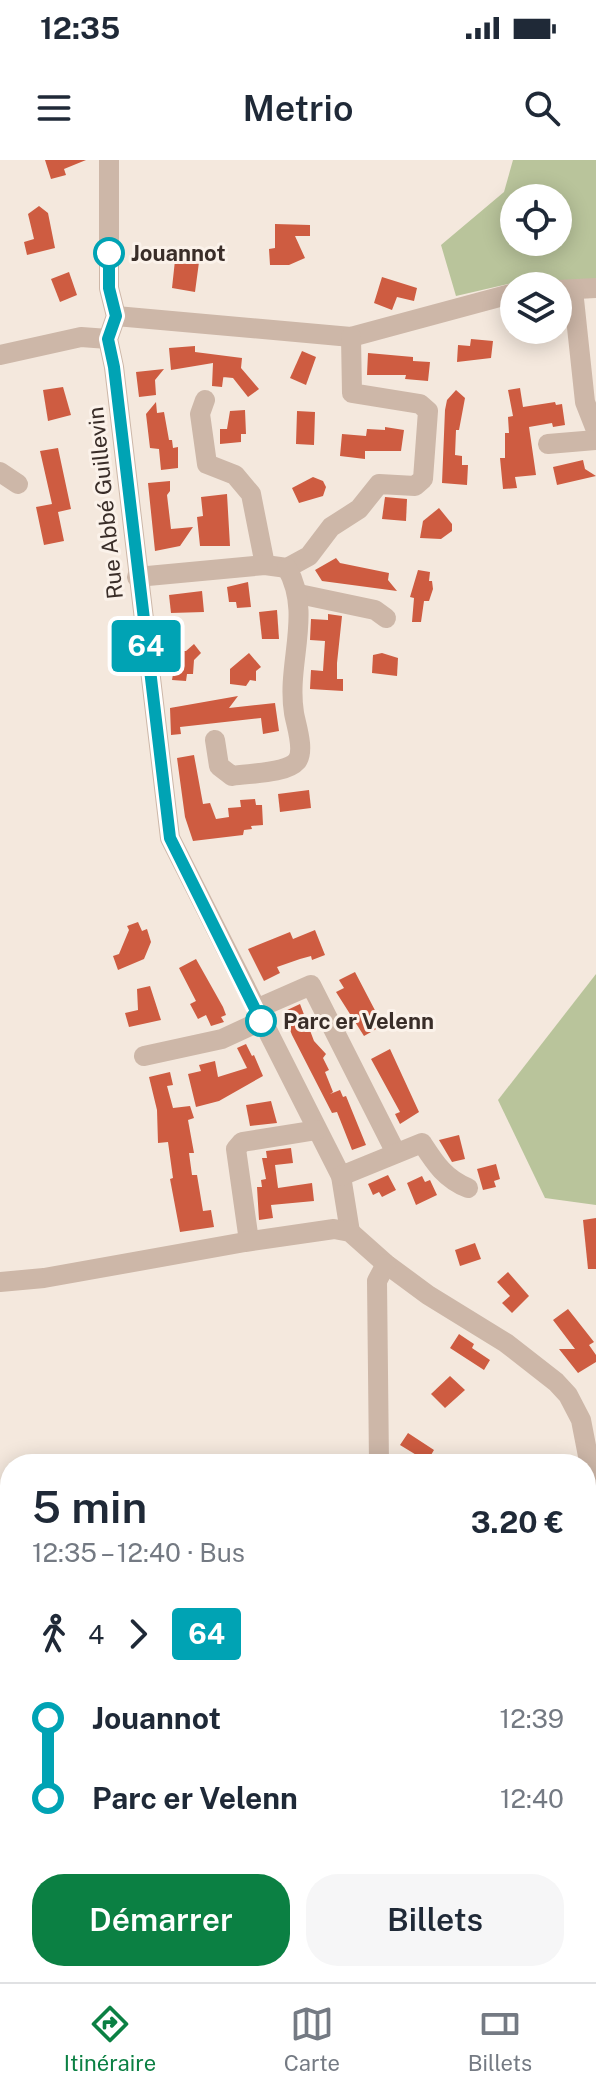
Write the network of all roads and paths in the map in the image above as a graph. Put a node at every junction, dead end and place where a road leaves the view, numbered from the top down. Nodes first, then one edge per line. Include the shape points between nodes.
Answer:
1 (109, 160) edge
2 (596, 288) edge
3 (572, 290) edge
4 (500, 297) edge
5 (116, 316) junction
6 (572, 329) edge
7 (351, 337) junction
8 (108, 339) junction
9 (0, 355) edge
10 (205, 400) dead end
11 (596, 430) edge
12 (596, 440) edge
13 (548, 444) dead end
14 (0, 472) edge
15 (18, 484) dead end
16 (265, 565) junction
17 (287, 568) junction
18 (137, 577) junction
19 (299, 594) junction
20 (386, 618) dead end
21 (215, 740) dead end
22 (258, 1015) junction
23 (144, 1056) dead end
24 (317, 1130) junction
25 (396, 1153) junction
26 (341, 1176) junction
27 (468, 1188) dead end
28 (350, 1232) junction
29 (249, 1241) junction
30 (386, 1264) junction
31 (0, 1282) edge
32 (379, 1454) edge
33 (588, 1454) edge

1 - 5 street, Rue Abbé Guillevin via 109,288
2 - 3 street
4 - 7 street
5 - 7 street
5 - 8 street, Rue Abbé Guillevin
6 - 11 street via 585,402
7 - 17 street via 352,393 420,404 428,411 423,479 415,486 379,484 359,509 331,527 309,556
8 - 9 street via 81,337
8 - 18 street, Rue Abbé Guillevin
10 - 16 street via 200,414 207,464 235,475 251,494
12 - 13 street
14 - 15 street
16 - 17 street
16 - 18 street
17 - 19 street
18 - 22 street, Rue Abbé Guillevin via 170,838
19 - 20 street via 375,610
19 - 21 street via 292,698 300,755 295,764 232,776 219,766
22 - 23 street via 222,1039
22 - 24 street, Rue Abbé Guillevin
22 - 25 street via 311,985
24 - 26 street, Rue Abbé Guillevin
24 - 29 street via 242,1142 236,1149
25 - 26 street
25 - 27 street via 422,1143 441,1171
26 - 28 street, Rue Abbé Guillevin
28 - 29 street via 334,1229
28 - 30 street
29 - 31 street
30 - 32 street via 377,1281
30 - 33 street via 556,1382 581,1420

